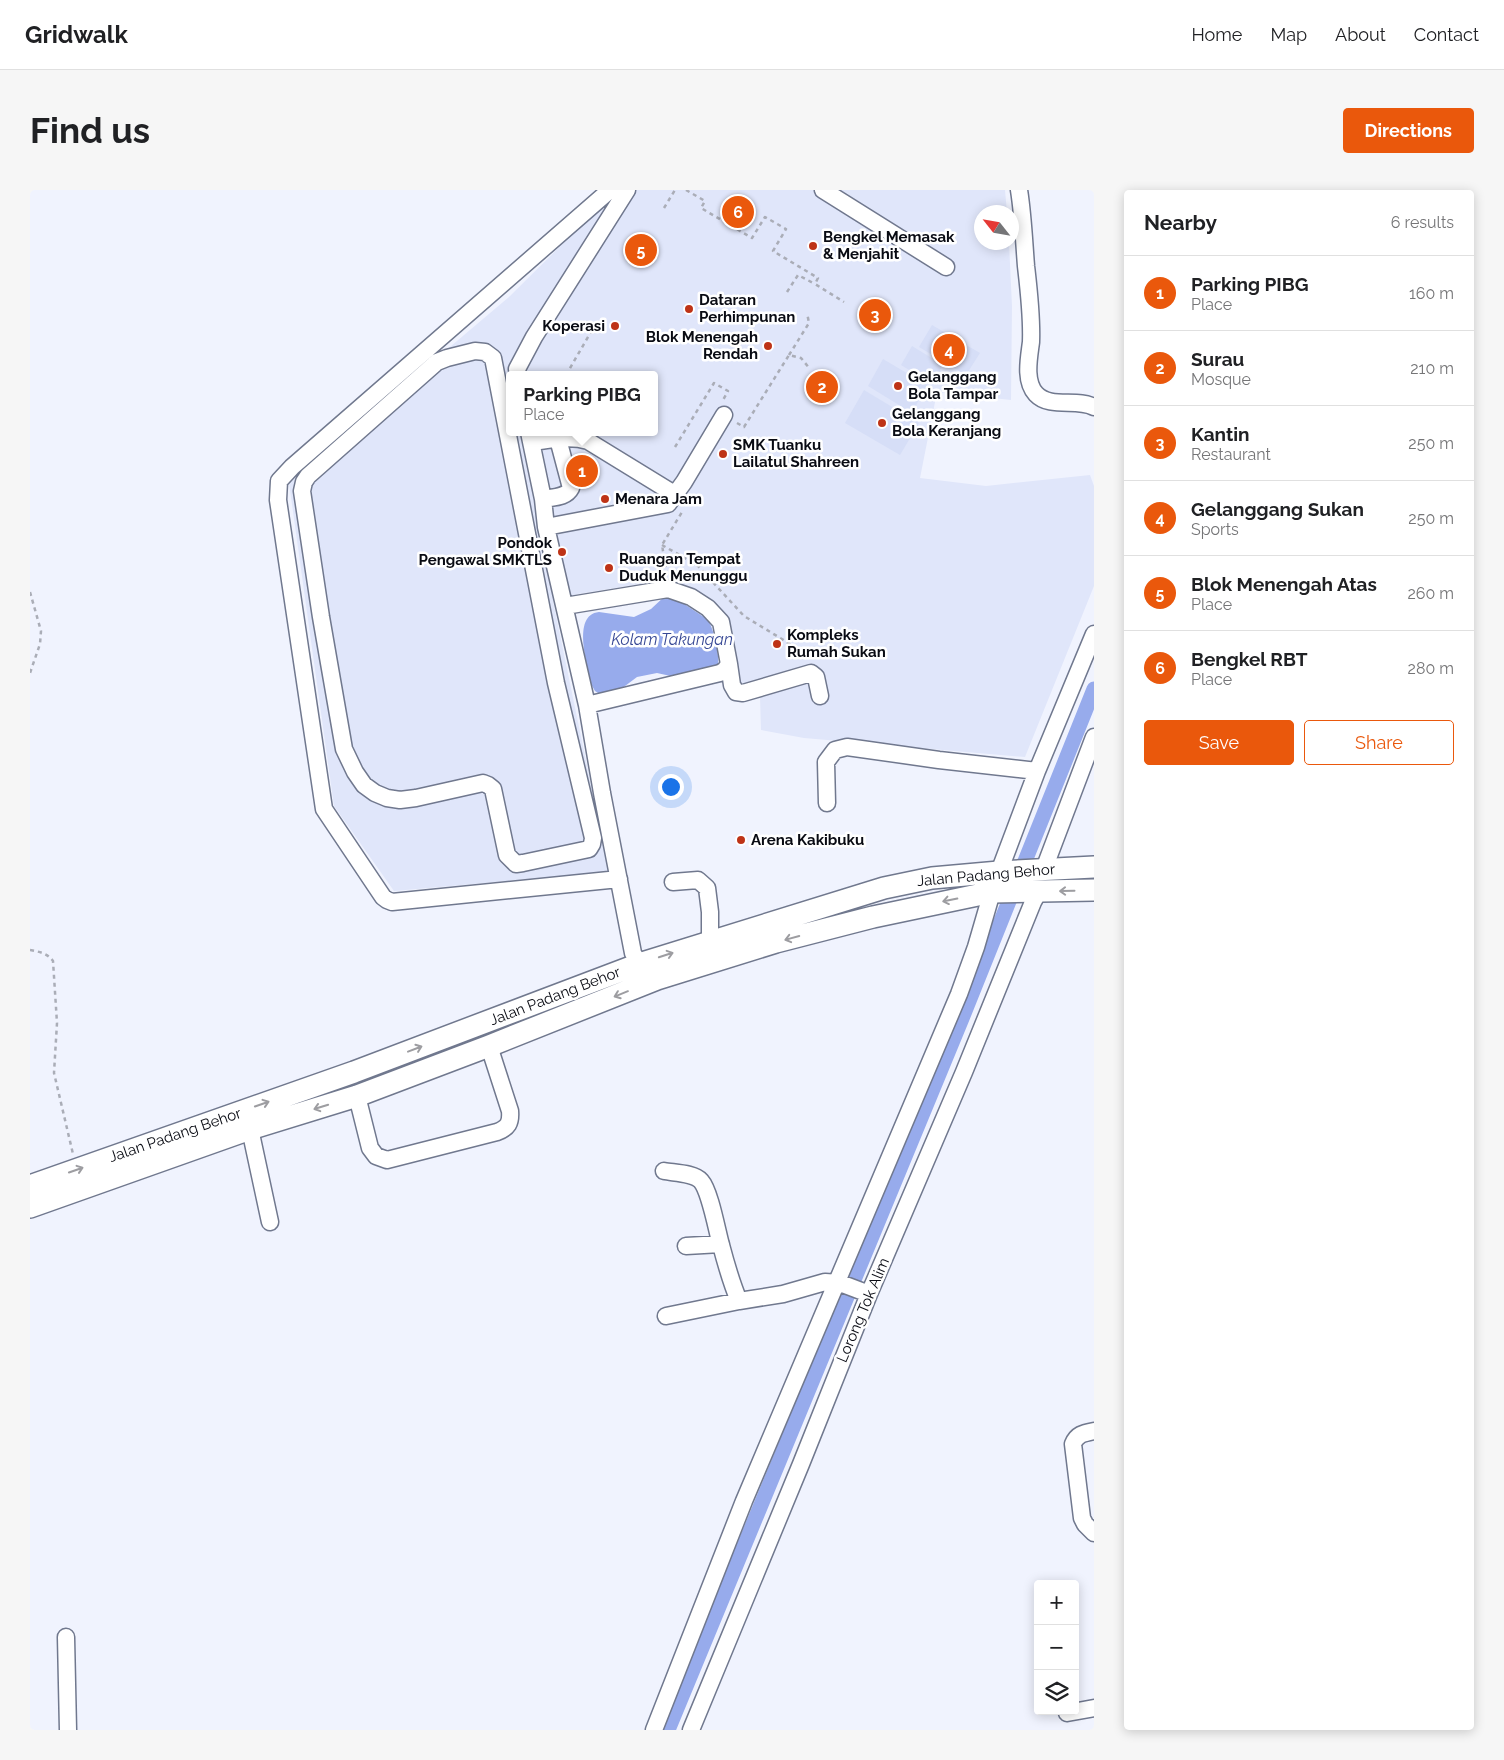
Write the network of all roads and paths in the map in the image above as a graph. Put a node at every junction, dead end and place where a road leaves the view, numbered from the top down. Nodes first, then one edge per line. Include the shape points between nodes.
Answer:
1 (610, 190) edge
2 (627, 190) edge
3 (675, 190) edge
4 (686, 190) edge
5 (823, 190) edge
6 (1019, 190) edge
7 (664, 208) dead end
8 (946, 267) dead end
9 (815, 284) junction
10 (787, 292) dead end
11 (844, 302) dead end
12 (807, 313) dead end
13 (595, 325) dead end
14 (789, 355) junction
15 (810, 369) dead end
16 (517, 371) edge
17 (568, 371) edge
18 (1094, 406) edge
19 (724, 414) junction
20 (506, 425) edge
21 (508, 436) edge
22 (530, 437) edge
23 (558, 439) junction
24 (676, 447) dead end
25 (676, 495) junction
26 (543, 499) junction
27 (546, 527) junction
28 (662, 545) dead end
29 (30, 592) edge
30 (565, 606) junction
31 (1094, 634) edge
32 (814, 658) dead end
33 (729, 664) junction
34 (30, 673) edge
35 (580, 676) junction
36 (556, 683) junction
37 (820, 696) dead end
38 (587, 705) junction
39 (1094, 737) edge
40 (1037, 771) junction
41 (827, 803) dead end
42 (1094, 867) edge
43 (1044, 869) junction
44 (619, 879) junction
45 (673, 882) dead end
46 (996, 885) junction
47 (1094, 890) edge
48 (1039, 891) junction
49 (710, 941) junction
50 (30, 950) edge
51 (639, 964) junction
52 (657, 979) junction
53 (489, 1046) junction
54 (357, 1096) junction
55 (250, 1130) junction
56 (76, 1170) junction
57 (664, 1171) dead end
58 (30, 1186) edge
59 (30, 1208) edge
60 (270, 1222) dead end
61 (721, 1244) junction
62 (686, 1246) dead end
63 (838, 1283) junction
64 (866, 1292) junction
65 (739, 1301) junction
66 (666, 1316) dead end
67 (1094, 1431) edge
68 (1094, 1533) edge
69 (66, 1637) dead end
70 (1094, 1708) edge
71 (1079, 1711) edge
72 (68, 1730) edge
73 (654, 1730) edge
74 (691, 1730) edge

1 - 44 street via 292,467 279,481 278,500 324,809 383,897 392,902
2 - 16 street via 534,336
3 - 7 path
4 - 9 path via 705,201 701,208 752,238 765,217 786,229 773,251 818,278
5 - 8 street
6 - 18 street via 1031,304 1030,386 1045,400
9 - 10 path via 798,274
9 - 11 path
12 - 14 path via 809,322
13 - 17 path
14 - 15 path via 801,358
14 - 19 path via 744,427
19 - 24 path via 717,411 728,391 714,383
19 - 25 street
20 - 36 street via 493,358 485,352 475,351 447,358 437,362 304,482 302,491 344,749 364,785 387,798 416,798 483,783 488,785 493,789 507,855 516,864 588,849 593,838
21 - 36 street
22 - 23 street
22 - 26 street
23 - 25 street via 588,441
23 - 26 street via 571,488 564,495
25 - 27 street via 668,504
26 - 27 street
27 - 30 street
28 - 32 path via 697,565 744,616
29 - 34 path via 41,631
30 - 33 street via 668,589 691,597 721,622
30 - 35 street
31 - 40 street
33 - 37 street via 736,692 743,693 811,673 816,677
33 - 38 street via 720,673
35 - 36 street
35 - 38 street
38 - 44 street
39 - 43 street
40 - 41 street via 847,747 835,750 826,762
40 - 46 street
42 - 43 main road, Jalan Padang Behor
43 - 46 main road, Jalan Padang Behor
44 - 51 street via 633,953
45 - 49 street via 698,880 706,888
46 - 48 main road, Jalan Padang Behor
46 - 49 main road, Jalan Padang Behor via 932,878 884,888
46 -> 52 main road, Jalan Padang Behor via 776,942
46 - 63 street via 960,994
47 -> 48 main road, Jalan Padang Behor
48 - 64 street, Lorong Tok Alim via 964,1072
51 -> 49 main road, Jalan Padang Behor
50 - 56 path via 48,955 52,961 57,1023 54,1073
51 - 52 main road via 647,976
56 -> 51 main road, Jalan Padang Behor via 354,1072
52 -> 53 main road, Jalan Padang Behor
53 - 54 main road, Jalan Padang Behor
53 - 54 street via 511,1121 497,1132 387,1160 376,1156 370,1148
54 -> 55 main road, Jalan Padang Behor
55 - 59 main road, Jalan Padang Behor
55 - 60 street
56 - 58 main road, Jalan Padang Behor
57 - 61 street via 701,1180
61 - 62 street
61 - 65 street
63 - 64 street
63 - 65 street via 826,1282 783,1294
63 - 73 street via 744,1500
64 - 74 street, Lorong Tok Alim via 801,1464
65 - 66 street
67 - 68 street via 1080,1435 1072,1444 1082,1518
69 - 72 street
70 - 71 street

